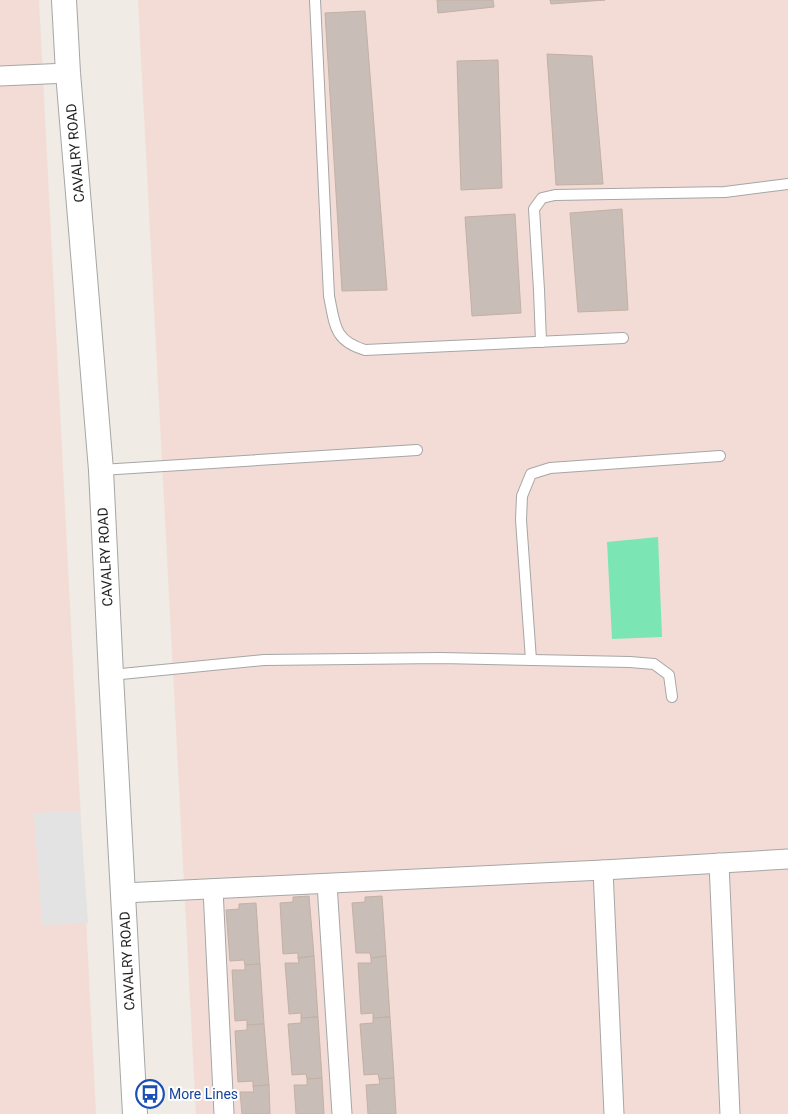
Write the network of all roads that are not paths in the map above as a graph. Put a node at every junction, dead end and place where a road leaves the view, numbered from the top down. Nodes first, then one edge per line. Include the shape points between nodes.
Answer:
1 (64, 0) edge
2 (315, 0) edge
3 (68, 73) junction
4 (0, 76) edge
5 (788, 184) edge
6 (622, 338) dead end
7 (541, 342) junction
8 (417, 450) dead end
9 (720, 456) dead end
10 (101, 470) junction
11 (531, 660) junction
12 (111, 675) junction
13 (672, 697) dead end
14 (788, 859) edge
15 (719, 863) junction
16 (603, 870) junction
17 (327, 884) junction
18 (213, 889) junction
19 (123, 893) junction
20 (135, 1114) edge
21 (224, 1114) edge
22 (342, 1114) edge
23 (614, 1114) edge
24 (730, 1114) edge

1 - 3 street, CAVALRY ROAD
2 - 7 lane via 329,296 339,334 350,346 365,350
3 - 4 street
3 - 10 street, CAVALRY ROAD
5 - 7 lane via 725,192 556,195 542,198 534,209
6 - 7 lane
8 - 10 lane
9 - 11 lane via 550,468 531,474 522,496 521,520
10 - 12 street, CAVALRY ROAD
11 - 12 lane via 264,660
11 - 13 lane via 654,664 669,675
12 - 19 street, CAVALRY ROAD
14 - 15 street
15 - 16 street
15 - 24 street
16 - 17 street
16 - 23 street
17 - 18 street
17 - 22 street
18 - 19 street
18 - 21 street
19 - 20 street, CAVALRY ROAD

